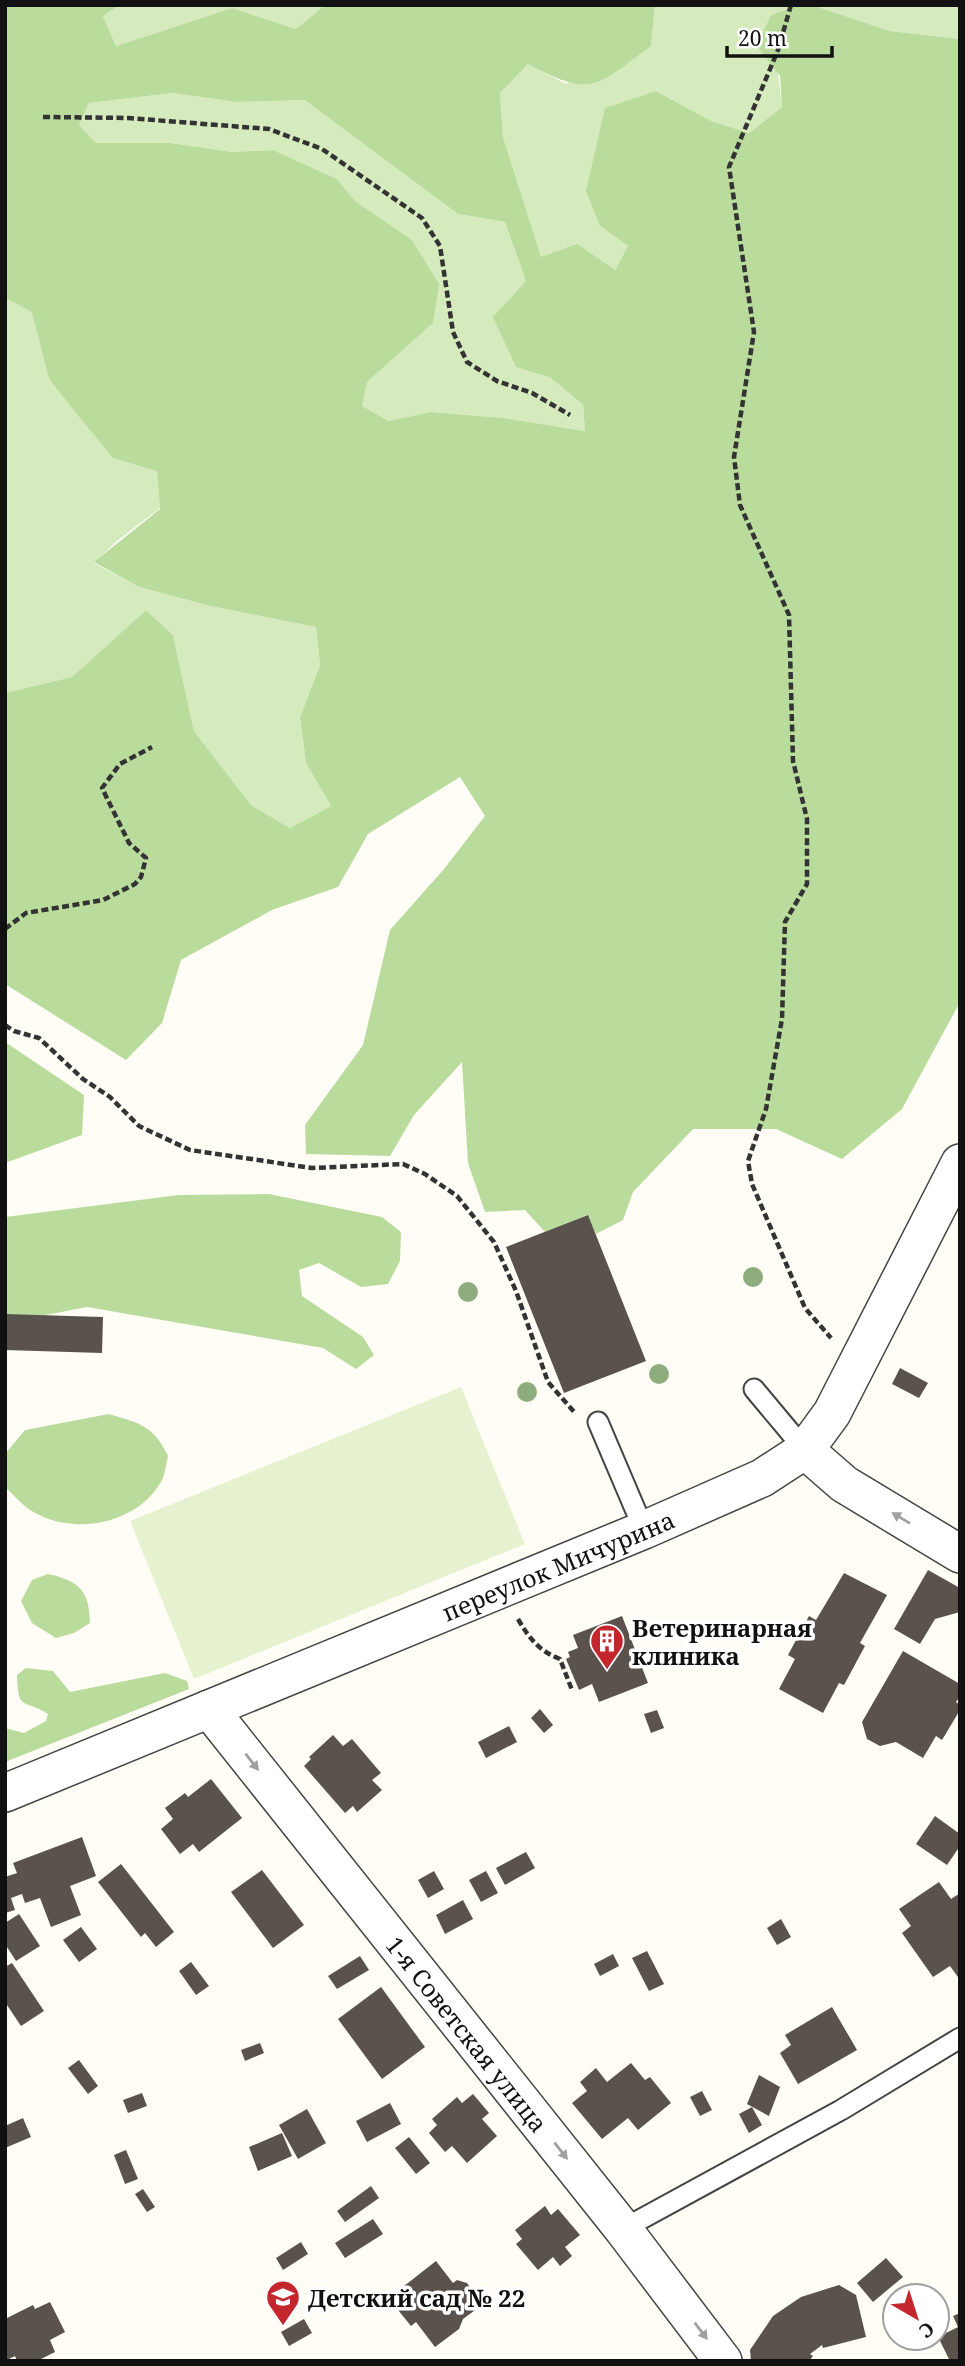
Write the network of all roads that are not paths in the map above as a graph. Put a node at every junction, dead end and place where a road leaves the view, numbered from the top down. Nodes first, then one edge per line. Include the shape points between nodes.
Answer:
1 (960, 1163) edge
2 (754, 1389) dead end
3 (598, 1422) road end
4 (805, 1450) junction
5 (644, 1530) junction
6 (960, 1554) edge
7 (209, 1709) junction
8 (5, 1793) edge
9 (960, 2038) edge
10 (623, 2230) junction
11 (723, 2361) edge

1 - 4 street, переулок Мичурина via 832,1413
2 - 4 lane
3 - 5 lane
4 - 5 street, переулок Мичурина via 762,1478
6 -> 4 street via 844,1483
5 - 7 street, переулок Мичурина
7 - 8 street, переулок Мичурина
7 -> 10 street, 1-я Советская улица
9 - 10 lane via 841,2110
10 -> 11 street, 1-я Советская улица

